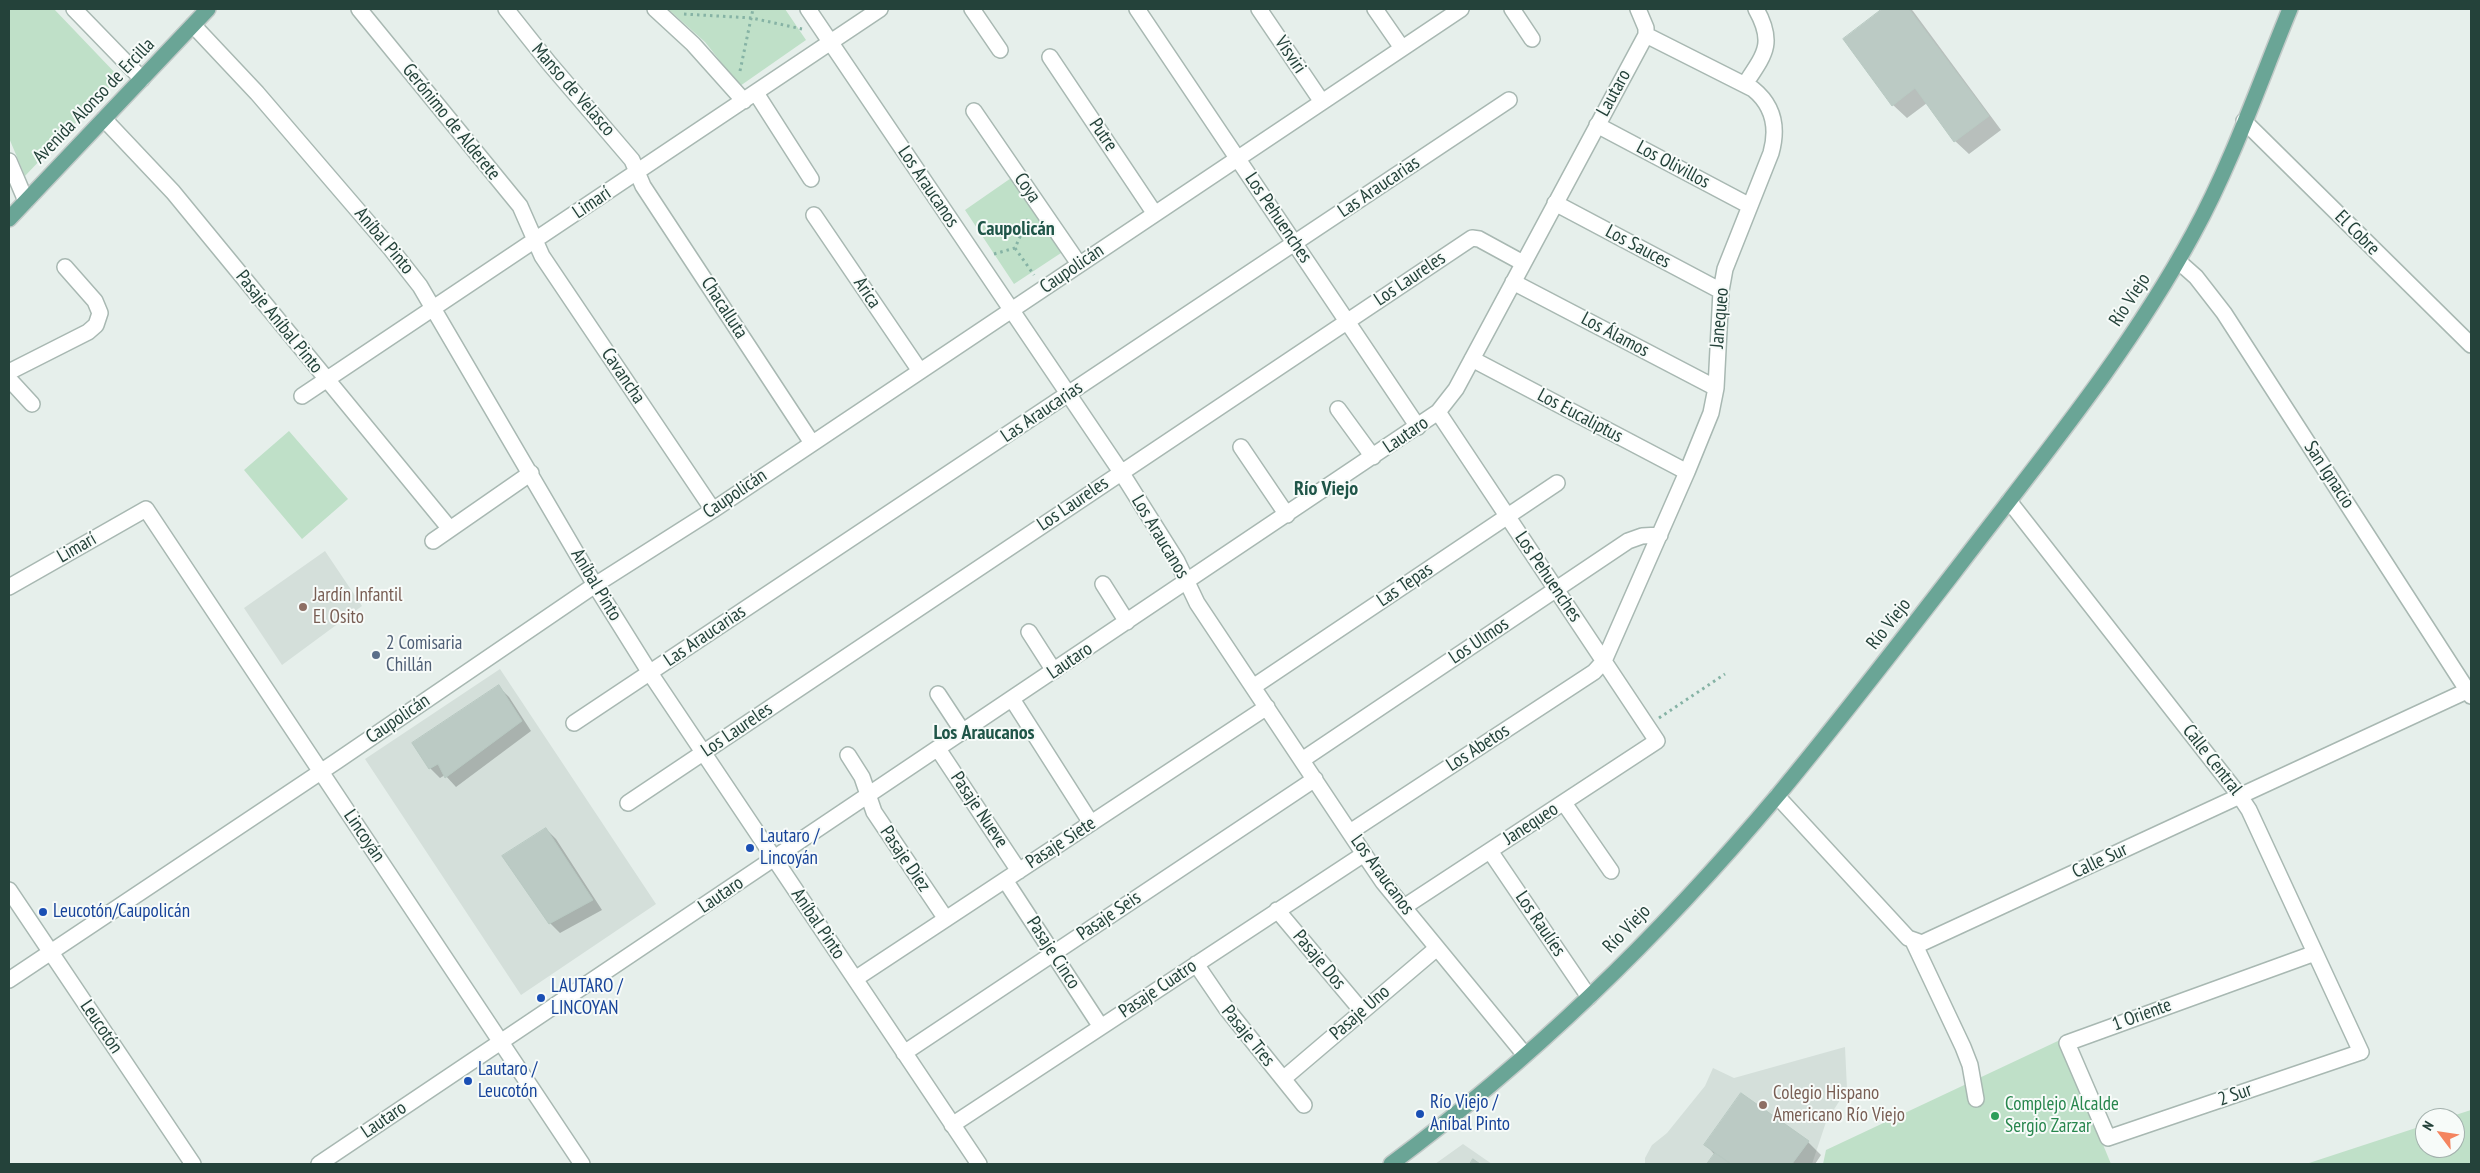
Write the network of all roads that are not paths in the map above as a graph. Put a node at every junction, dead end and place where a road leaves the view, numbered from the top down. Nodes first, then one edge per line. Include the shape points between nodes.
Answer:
1 (74, 9) edge
2 (208, 9) edge
3 (359, 9) edge
4 (506, 9) edge
5 (808, 9) edge
6 (880, 9) edge
7 (972, 9) edge
8 (1137, 9) edge
9 (1259, 9) edge
10 (1375, 9) edge
11 (1462, 9) edge
12 (1512, 9) edge
13 (1638, 9) edge
14 (1756, 9) edge
15 (2290, 9) edge
16 (657, 10) edge
17 (193, 25) junction
18 (1646, 35) junction
19 (828, 38) junction
20 (1532, 39) dead end
21 (1402, 48) junction
22 (1000, 50) dead end
23 (1050, 56) dead end
24 (142, 79) junction
25 (1745, 84) junction
26 (745, 95) junction
27 (1509, 100) dead end
28 (1322, 102) junction
29 (974, 111) dead end
30 (104, 119) junction
31 (2244, 121) junction
32 (1597, 125) junction
33 (1238, 158) junction
34 (9, 161) edge
35 (638, 172) junction
36 (811, 179) dead end
37 (26, 202) junction
38 (1555, 204) junction
39 (1750, 206) junction
40 (1155, 214) junction
41 (814, 215) dead end
42 (9, 219) edge
43 (536, 240) junction
44 (1294, 243) junction
45 (2178, 261) junction
46 (1523, 263) junction
47 (1079, 264) junction
48 (65, 267) dead end
49 (1514, 282) junction
50 (1721, 291) junction
51 (432, 309) junction
52 (1012, 310) junction
53 (1347, 322) junction
54 (2471, 345) edge
55 (1472, 359) junction
56 (920, 371) junction
57 (9, 372) edge
58 (9, 379) edge
59 (327, 380) junction
60 (1716, 388) junction
61 (1068, 394) junction
62 (302, 396) dead end
63 (32, 404) dead end
64 (1338, 408) dead end
65 (1438, 412) junction
66 (1418, 427) junction
67 (812, 443) junction
68 (1241, 447) dead end
69 (1373, 457) junction
70 (1121, 472) junction
71 (1687, 472) junction
72 (531, 473) junction
73 (1557, 484) dead end
74 (2009, 501) junction
75 (146, 508) joint
76 (713, 510) junction
77 (1287, 515) junction
78 (1508, 516) junction
79 (450, 529) junction
80 (1660, 535) junction
81 (433, 541) dead end
82 (1187, 582) junction
83 (1103, 584) dead end
84 (595, 585) junction
85 (9, 587) edge
86 (1556, 590) junction
87 (1127, 622) junction
88 (1029, 632) dead end
89 (1604, 662) junction
90 (1054, 671) junction
91 (650, 673) junction
92 (1253, 687) junction
93 (2470, 692) edge
94 (938, 694) dead end
95 (1012, 700) junction
96 (1267, 707) junction
97 (574, 723) dead end
98 (963, 732) junction
99 (1657, 741) joint
100 (938, 749) junction
101 (703, 752) junction
102 (848, 755) dead end
103 (1302, 760) junction
104 (321, 771) junction
105 (1315, 780) junction
106 (2239, 795) junction
107 (868, 796) junction
108 (1777, 796) junction
109 (628, 803) dead end
110 (1564, 803) junction
111 (1091, 823) junction
112 (1350, 832) junction
113 (1490, 851) junction
114 (1364, 854) junction
115 (774, 859) junction
116 (1019, 871) junction
117 (1611, 871) dead end
118 (1005, 880) junction
119 (9, 890) edge
120 (1404, 907) junction
121 (1277, 910) junction
122 (946, 919) junction
123 (1913, 941) junction
124 (1437, 948) junction
125 (50, 952) junction
126 (2315, 953) junction
127 (1053, 954) junction
128 (1196, 964) junction
129 (855, 979) junction
130 (9, 980) edge
131 (1589, 997) junction
132 (1361, 1010) junction
133 (1101, 1027) junction
134 (502, 1042) junction
135 (2361, 1052) joint
136 (904, 1053) junction
137 (1526, 1055) junction
138 (1283, 1079) junction
139 (1976, 1100) dead end
140 (1304, 1105) dead end
141 (952, 1126) junction
142 (2108, 1138) joint
143 (193, 1164) edge
144 (319, 1164) edge
145 (582, 1164) edge
146 (978, 1164) edge
147 (1391, 1164) edge

1 - 24 street
2 - 17 main road, Avenida Alonso de Ercilla
3 - 43 street, Gerónimo de Alderete via 520,206
4 - 35 street, Manso de Velasco via 612,134
5 - 19 street, Los Araucanos
6 - 19 street, Limarí
7 - 22 street
8 - 33 street, Los Pehuenches
9 - 28 street, Visviri
10 - 21 street
11 - 21 street, Caupolicán
12 - 20 street
13 - 18 street
14 - 25 street via 1764,23 1767,40 1762,59
15 - 31 main road, Río Viejo
16 - 26 street
17 - 24 main road, Avenida Alonso de Ercilla
17 - 51 street, Aníbal Pinto via 239,72 391,249 420,286
18 - 25 street, Janequeo
18 - 32 street, Lautaro
19 - 26 street, Limarí
19 - 52 street, Los Araucanos
21 - 28 street, Caupolicán
23 - 40 street, Putre
24 - 30 main road, Avenida Alonso de Ercilla
25 - 39 street, Janequeo via 1766,102 1775,131 1771,153
26 - 35 street, Limarí
26 - 36 street
27 - 44 street, Las Araucarias
28 - 33 street, Caupolicán
29 - 47 street, Coya
30 - 37 main road, Avenida Alonso de Ercilla
30 - 59 street, Pasaje Aníbal Pinto via 167,186
31 - 45 main road, Río Viejo via 2211,198
31 - 54 street, El Cobre
32 - 38 street, Lautaro
32 - 39 street, Los Olivillos
33 - 40 street, Caupolicán
33 - 44 street, Los Pehuenches
34 - 37 street
35 - 43 street, Limarí
35 - 67 street, Chacalluta via 649,194
37 - 42 main road, Avenida Alonso de Ercilla
38 - 46 street, Lautaro
38 - 50 street, Los Sauces
39 - 50 street, Janequeo
40 - 47 street, Caupolicán
41 - 56 street, Arica
43 - 51 street, Limarí
43 - 76 street, Cavancha via 542,256
44 - 53 street, Los Pehuenches
44 - 61 street, Las Araucarias
45 - 74 main road, Río Viejo via 2084,402
45 - 93 street, San Ignacio via 2196,276 2224,313
46 - 49 street, Lautaro
46 - 53 street, Los Laureles via 1472,238
47 - 52 street, Caupolicán
48 - 57 street via 95,301 100,313 96,325
49 - 55 street, Lautaro
49 - 60 street, Los Álamos
50 - 60 street, Janequeo
51 - 59 street, Limarí
51 - 72 street, Aníbal Pinto
52 - 56 street, Caupolicán
52 - 61 street, Los Araucanos
53 - 66 street, Los Pehuenches
53 - 70 street, Los Laureles
55 - 65 street, Lautaro via 1456,389
55 - 71 street, Los Eucaliptus
56 - 67 street, Caupolicán
58 - 63 street
59 - 62 street, Limarí
59 - 79 street, Pasaje Aníbal Pinto
60 - 71 street, Janequeo via 1711,412
61 - 70 street, Los Araucanos
61 - 91 street, Las Araucarias
64 - 69 street
65 - 66 street, Lautaro
65 - 78 street, Los Pehuenches
66 - 69 street, Lautaro
67 - 76 street, Caupolicán
68 - 77 street
69 - 77 street, Lautaro
70 - 82 street, Los Araucanos via 1178,561
70 - 101 street, Los Laureles
71 - 80 street, Janequeo
72 - 79 street
72 - 84 street, Aníbal Pinto
73 - 78 street, Las Tepas
74 - 106 street, Calle Central
74 - 108 main road, Río Viejo
75 - 85 street, Limarí
75 - 104 street, Lincoyán
76 - 84 street, Caupolicán
77 - 82 street, Lautaro
78 - 86 street, Los Pehuenches
78 - 92 street, Las Tepas
79 - 81 street
80 - 86 street, Los Ulmos via 1634,538
80 - 89 street, Janequeo
82 - 87 street, Lautaro
82 - 92 street, Los Araucanos via 1197,603
83 - 87 street
84 - 91 street, Aníbal Pinto
84 - 104 street, Caupolicán
86 - 89 street, Los Pehuenches
86 - 103 street, Los Ulmos
87 - 90 street, Lautaro
88 - 90 street
89 - 99 street, Los Pehuenches
89 - 112 street, Los Abetos via 1594,672
90 - 95 street, Lautaro
91 - 97 street, Las Araucarias
91 - 101 street, Aníbal Pinto
92 - 96 street, Los Araucanos
93 - 106 street, Calle Sur
94 - 98 street
95 - 98 street, Lautaro
95 - 111 street
96 - 103 street, Los Araucanos
96 - 111 street, Pasaje Siete
98 - 100 street, Lautaro
99 - 110 street, Janequeo
100 - 107 street, Lautaro
100 - 116 street, Pasaje Nueve
101 - 109 street, Los Laureles
101 - 115 street, Aníbal Pinto
102 - 107 street, Pasaje Diez
103 - 105 street, Los Araucanos
104 - 125 street, Caupolicán
104 - 134 street, Lincoyán
105 - 112 street, Los Araucanos
105 - 127 street, Pasaje Seis
106 - 123 street, Calle Sur via 1926,942
106 - 126 street, Calle Central via 2249,810
107 - 115 street, Lautaro
107 - 122 street, Pasaje Diez via 874,812
108 - 123 street
108 - 131 main road, Río Viejo
110 - 113 street, Janequeo
110 - 117 street
111 - 116 street, Pasaje Siete
112 - 114 street, Los Araucanos
113 - 120 street, Janequeo
113 - 131 street, Los Raulíes
114 - 120 street, Los Araucanos
114 - 121 street, Pasaje Cuatro
115 - 129 street, Aníbal Pinto
115 - 134 street, Lautaro
116 - 118 street, Pasaje Siete
118 - 122 street, Pasaje Siete
118 - 127 street, Pasaje Cinco
119 - 125 street, Leucotón
120 - 124 street, Los Araucanos
121 - 128 street, Pasaje Cuatro
121 - 132 street, Pasaje Dos
122 - 129 street, Pasaje Siete
123 - 139 street via 1963,1047 1970,1065
124 - 132 street, Pasaje Uno
124 - 137 street, Los Araucanos
125 - 130 street, Caupolicán
125 - 143 street, Leucotón
126 - 135 street, Calle Central
126 - 142 street, 1 Oriente via 2066,1043
127 - 133 street, Pasaje Cinco
127 - 136 street, Pasaje Seis
128 - 133 street, Pasaje Cuatro
128 - 138 street, Pasaje Tres via 1226,1008
129 - 136 street, Aníbal Pinto
131 - 137 main road, Río Viejo
132 - 138 street, Pasaje Uno
133 - 141 street, Pasaje Cuatro
134 - 144 street, Lautaro
134 - 145 street, Lincoyán
135 - 142 street, 2 Sur
136 - 141 street, Aníbal Pinto
137 - 147 main road, Río Viejo via 1461,1111
138 - 140 street, Pasaje Tres
141 - 146 street, Aníbal Pinto

